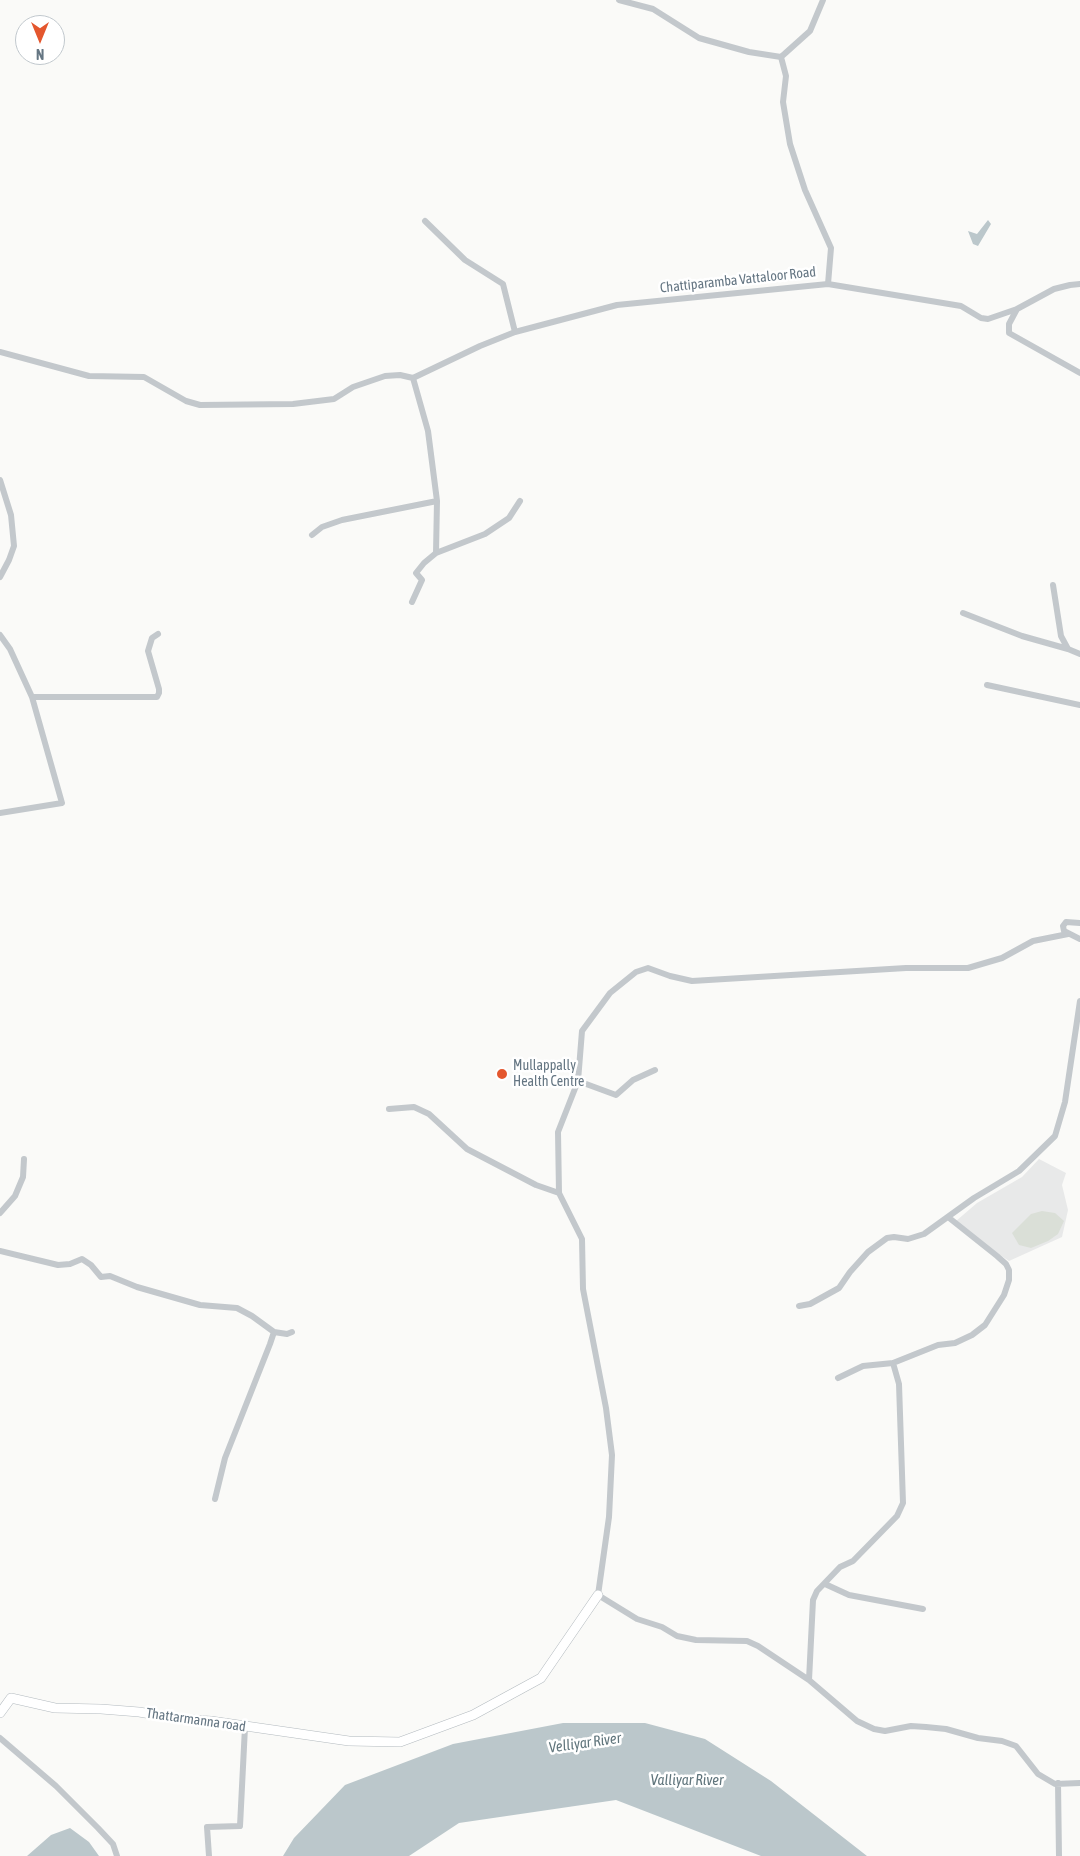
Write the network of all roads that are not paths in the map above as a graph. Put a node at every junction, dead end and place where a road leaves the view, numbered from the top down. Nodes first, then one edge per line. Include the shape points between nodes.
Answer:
1 (619, 0) edge
2 (823, 0) edge
3 (781, 57) junction
4 (425, 221) dead end
5 (828, 284) junction
6 (1080, 284) edge
7 (1016, 309) junction
8 (516, 332) junction
9 (0, 352) edge
10 (1080, 373) edge
11 (413, 378) junction
12 (0, 480) edge
13 (437, 501) junction
14 (520, 501) dead end
15 (312, 536) dead end
16 (436, 553) junction
17 (0, 577) edge
18 (1053, 585) dead end
19 (412, 602) dead end
20 (963, 613) dead end
21 (158, 634) dead end
22 (0, 635) edge
23 (1068, 649) junction
24 (1080, 654) edge
25 (987, 685) dead end
26 (32, 697) junction
27 (1080, 706) edge
28 (0, 813) edge
29 (1080, 923) edge
30 (1068, 934) junction
31 (1080, 940) edge
32 (1080, 1001) edge
33 (655, 1070) dead end
34 (578, 1081) junction
35 (389, 1109) dead end
36 (24, 1159) dead end
37 (559, 1193) junction
38 (0, 1212) edge
39 (948, 1217) junction
40 (0, 1251) edge
41 (799, 1306) dead end
42 (274, 1332) junction
43 (292, 1332) dead end
44 (893, 1363) junction
45 (838, 1378) dead end
46 (214, 1499) dead end
47 (825, 1584) junction
48 (598, 1595) junction
49 (923, 1609) dead end
50 (809, 1680) junction
51 (0, 1713) edge
52 (245, 1727) junction
53 (0, 1738) edge
54 (1080, 1783) edge
55 (1058, 1784) junction
56 (117, 1856) edge
57 (209, 1856) edge
58 (1059, 1856) edge

1 - 3 street via 653,9 700,38
2 - 3 street via 810,31
3 - 5 street via 786,76 783,102 790,144 805,190 831,248
4 - 8 street via 465,260 503,284
5 - 7 street, Chattiparamba Vattaloor Road via 961,306 988,319
5 - 8 street, Chattiparamba Vattaloor Road via 617,305
6 - 7 street, Chattiparamba Vattaloor Road via 1054,290
7 - 10 street via 1008,324 1009,333
8 - 11 street, Chattiparamba Vattaloor Road
9 - 11 street via 89,376 144,377 200,405 293,404 334,399 353,387 384,376 400,374
11 - 13 street via 428,431
12 - 17 street via 11,515 14,546
13 - 15 street via 342,520
13 - 16 street
14 - 16 street via 509,518 485,534
16 - 19 street via 416,573 422,580
18 - 23 street via 1061,636
20 - 23 street via 1022,636
21 - 26 street via 152,638 148,651 159,689 157,697
22 - 26 street
23 - 24 street
25 - 27 street
26 - 28 street via 62,803
29 - 30 street via 1066,922 1063,926
30 - 31 street
30 - 34 street via 1033,941 1002,958 968,968 906,968 692,981 648,968 636,972 610,993 582,1031
32 - 39 street via 1065,1102 1055,1136 1019,1171
33 - 34 street via 633,1080 616,1094
34 - 37 street via 558,1132
35 - 37 street via 414,1108 429,1114 467,1148 536,1185
36 - 38 street via 23,1178 15,1196
37 - 48 street via 582,1239 583,1289 612,1455 609,1517
39 - 41 street via 924,1234 908,1240 887,1238 868,1252 839,1288 810,1304
39 - 44 street via 1006,1264 1009,1280 1004,1295 985,1325 972,1335
40 - 42 street via 58,1265 82,1259 101,1276 110,1276 200,1305 237,1308
42 - 43 street
42 - 46 street via 225,1458
44 - 45 street via 863,1366
44 - 47 street via 900,1394 903,1503 897,1516 853,1561 840,1567
47 - 49 street via 849,1594
47 - 50 street via 813,1600
48 - 50 street via 637,1619 677,1636 747,1641
48 - 52 street, Thattarmanna road via 540,1678 473,1715 400,1742 349,1741
50 - 55 street via 857,1721 874,1729 885,1731 926,1726 1002,1741 1016,1746 1038,1774
51 - 52 street, Thattarmanna road via 11,1698 55,1708 138,1712
52 - 57 street via 240,1826 207,1827
53 - 56 street via 56,1786 98,1828 113,1844
54 - 55 street
55 - 58 street

